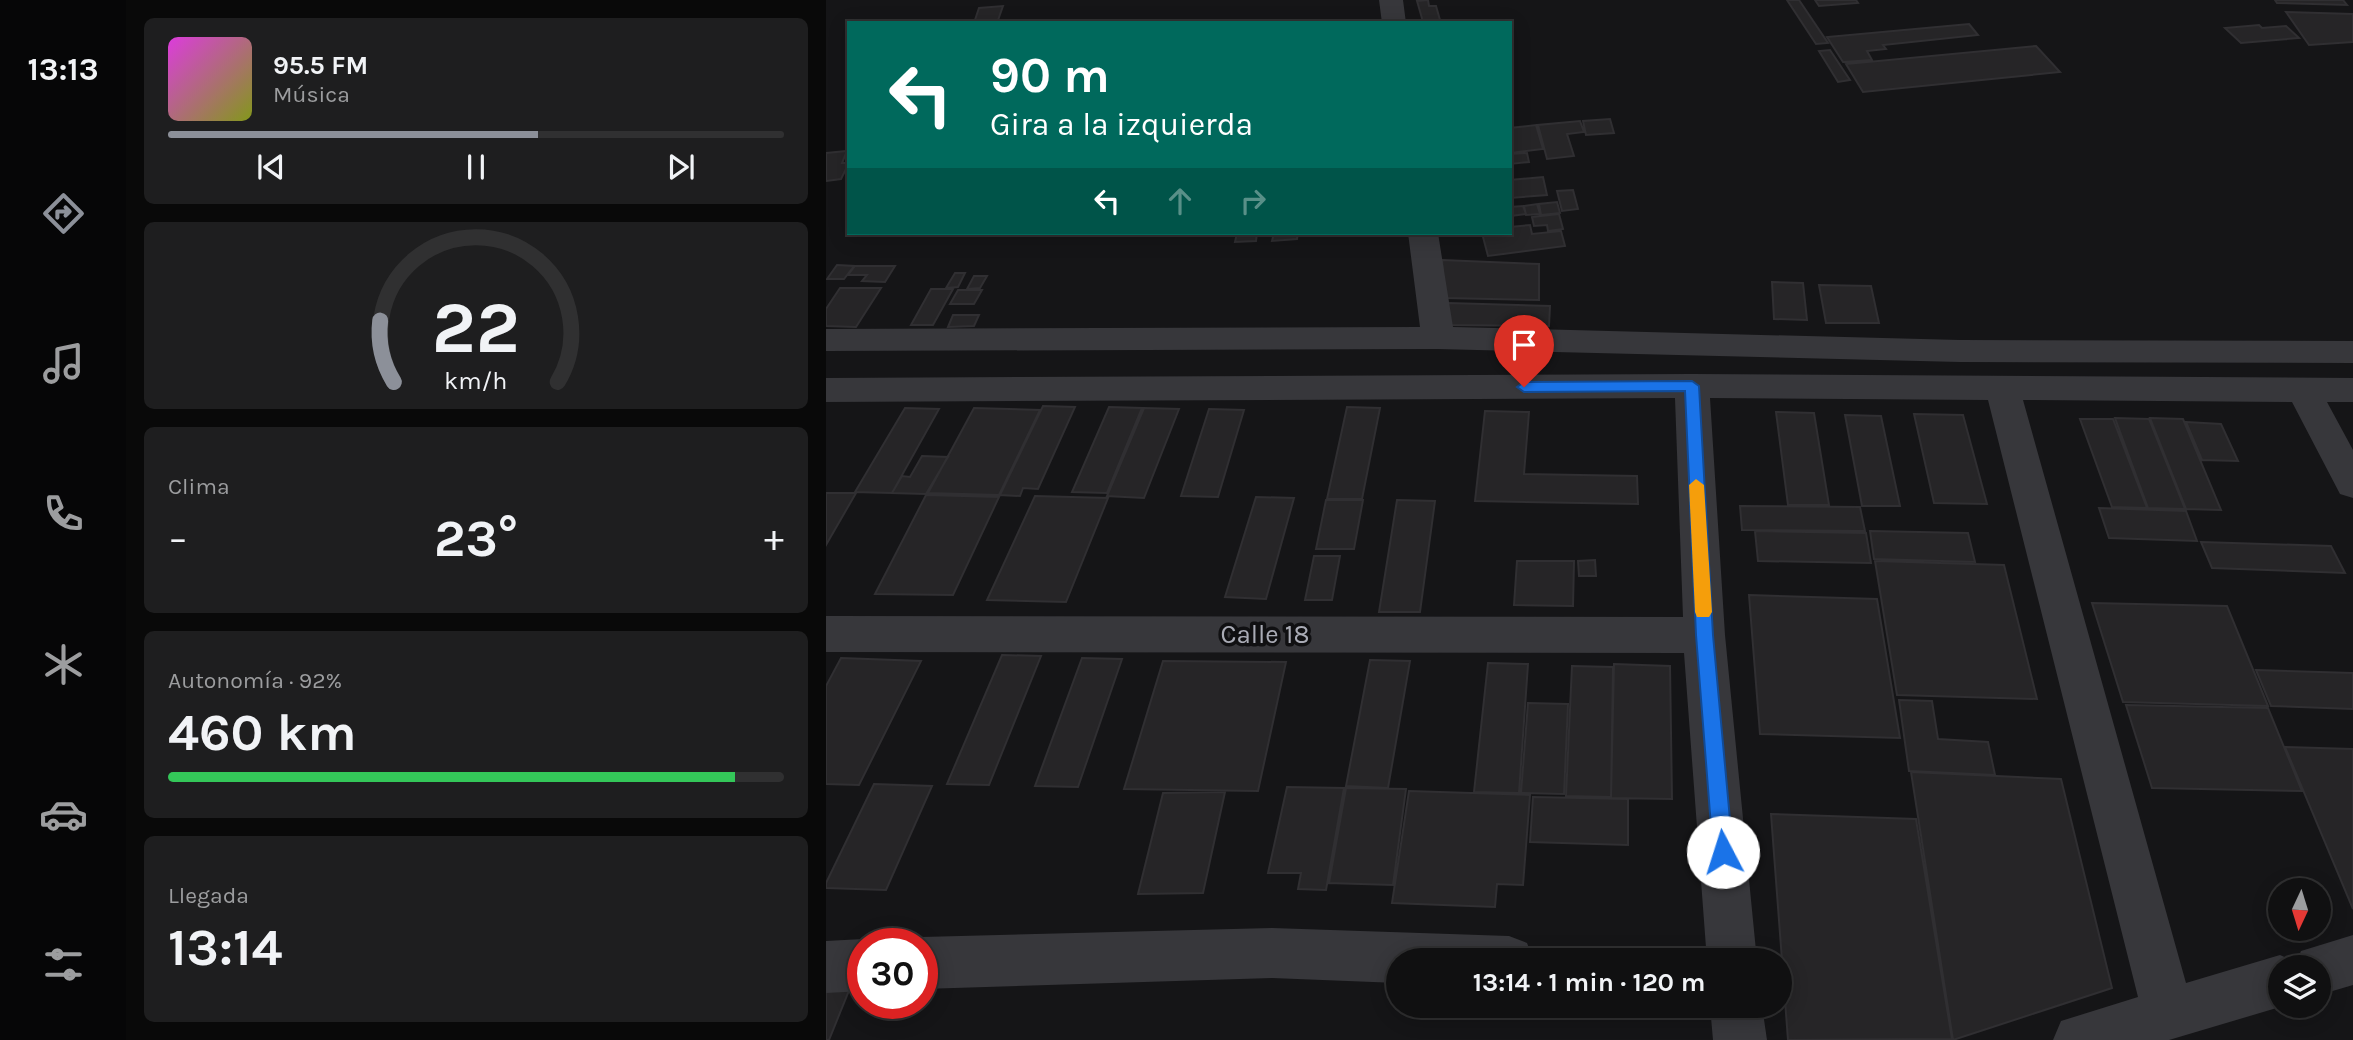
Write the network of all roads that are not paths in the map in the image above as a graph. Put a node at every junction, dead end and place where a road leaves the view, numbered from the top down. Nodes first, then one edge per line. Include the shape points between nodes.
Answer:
1 (1391, 0) edge
2 (1394, 21) edge
3 (1423, 235) edge
4 (1438, 338) junction
5 (826, 340) edge
6 (2353, 352) edge
7 (1692, 386) junction
8 (2002, 388) junction
9 (826, 390) edge
10 (2303, 390) junction
11 (2353, 390) edge
12 (2353, 484) edge
13 (826, 634) edge
14 (1704, 635) junction
15 (1731, 948) edge
16 (1386, 957) edge
17 (2353, 960) edge
18 (938, 963) edge
19 (847, 966) edge
20 (2331, 966) edge
21 (826, 967) edge
22 (2268, 984) edge
23 (2168, 1013) junction
24 (1738, 1018) edge
25 (1740, 1040) edge
26 (2080, 1040) edge

1 - 2 street
3 - 4 street
4 - 5 street
4 - 6 street via 1959,351
7 - 8 street
7 - 9 street
7 - 14 street
8 - 10 street
8 - 23 street
10 - 11 street
10 - 12 street
13 - 14 street, Calle 18
14 - 15 street
16 - 18 street via 1272,953
17 - 20 street
19 - 21 street
22 - 23 street
23 - 26 street
24 - 25 street

